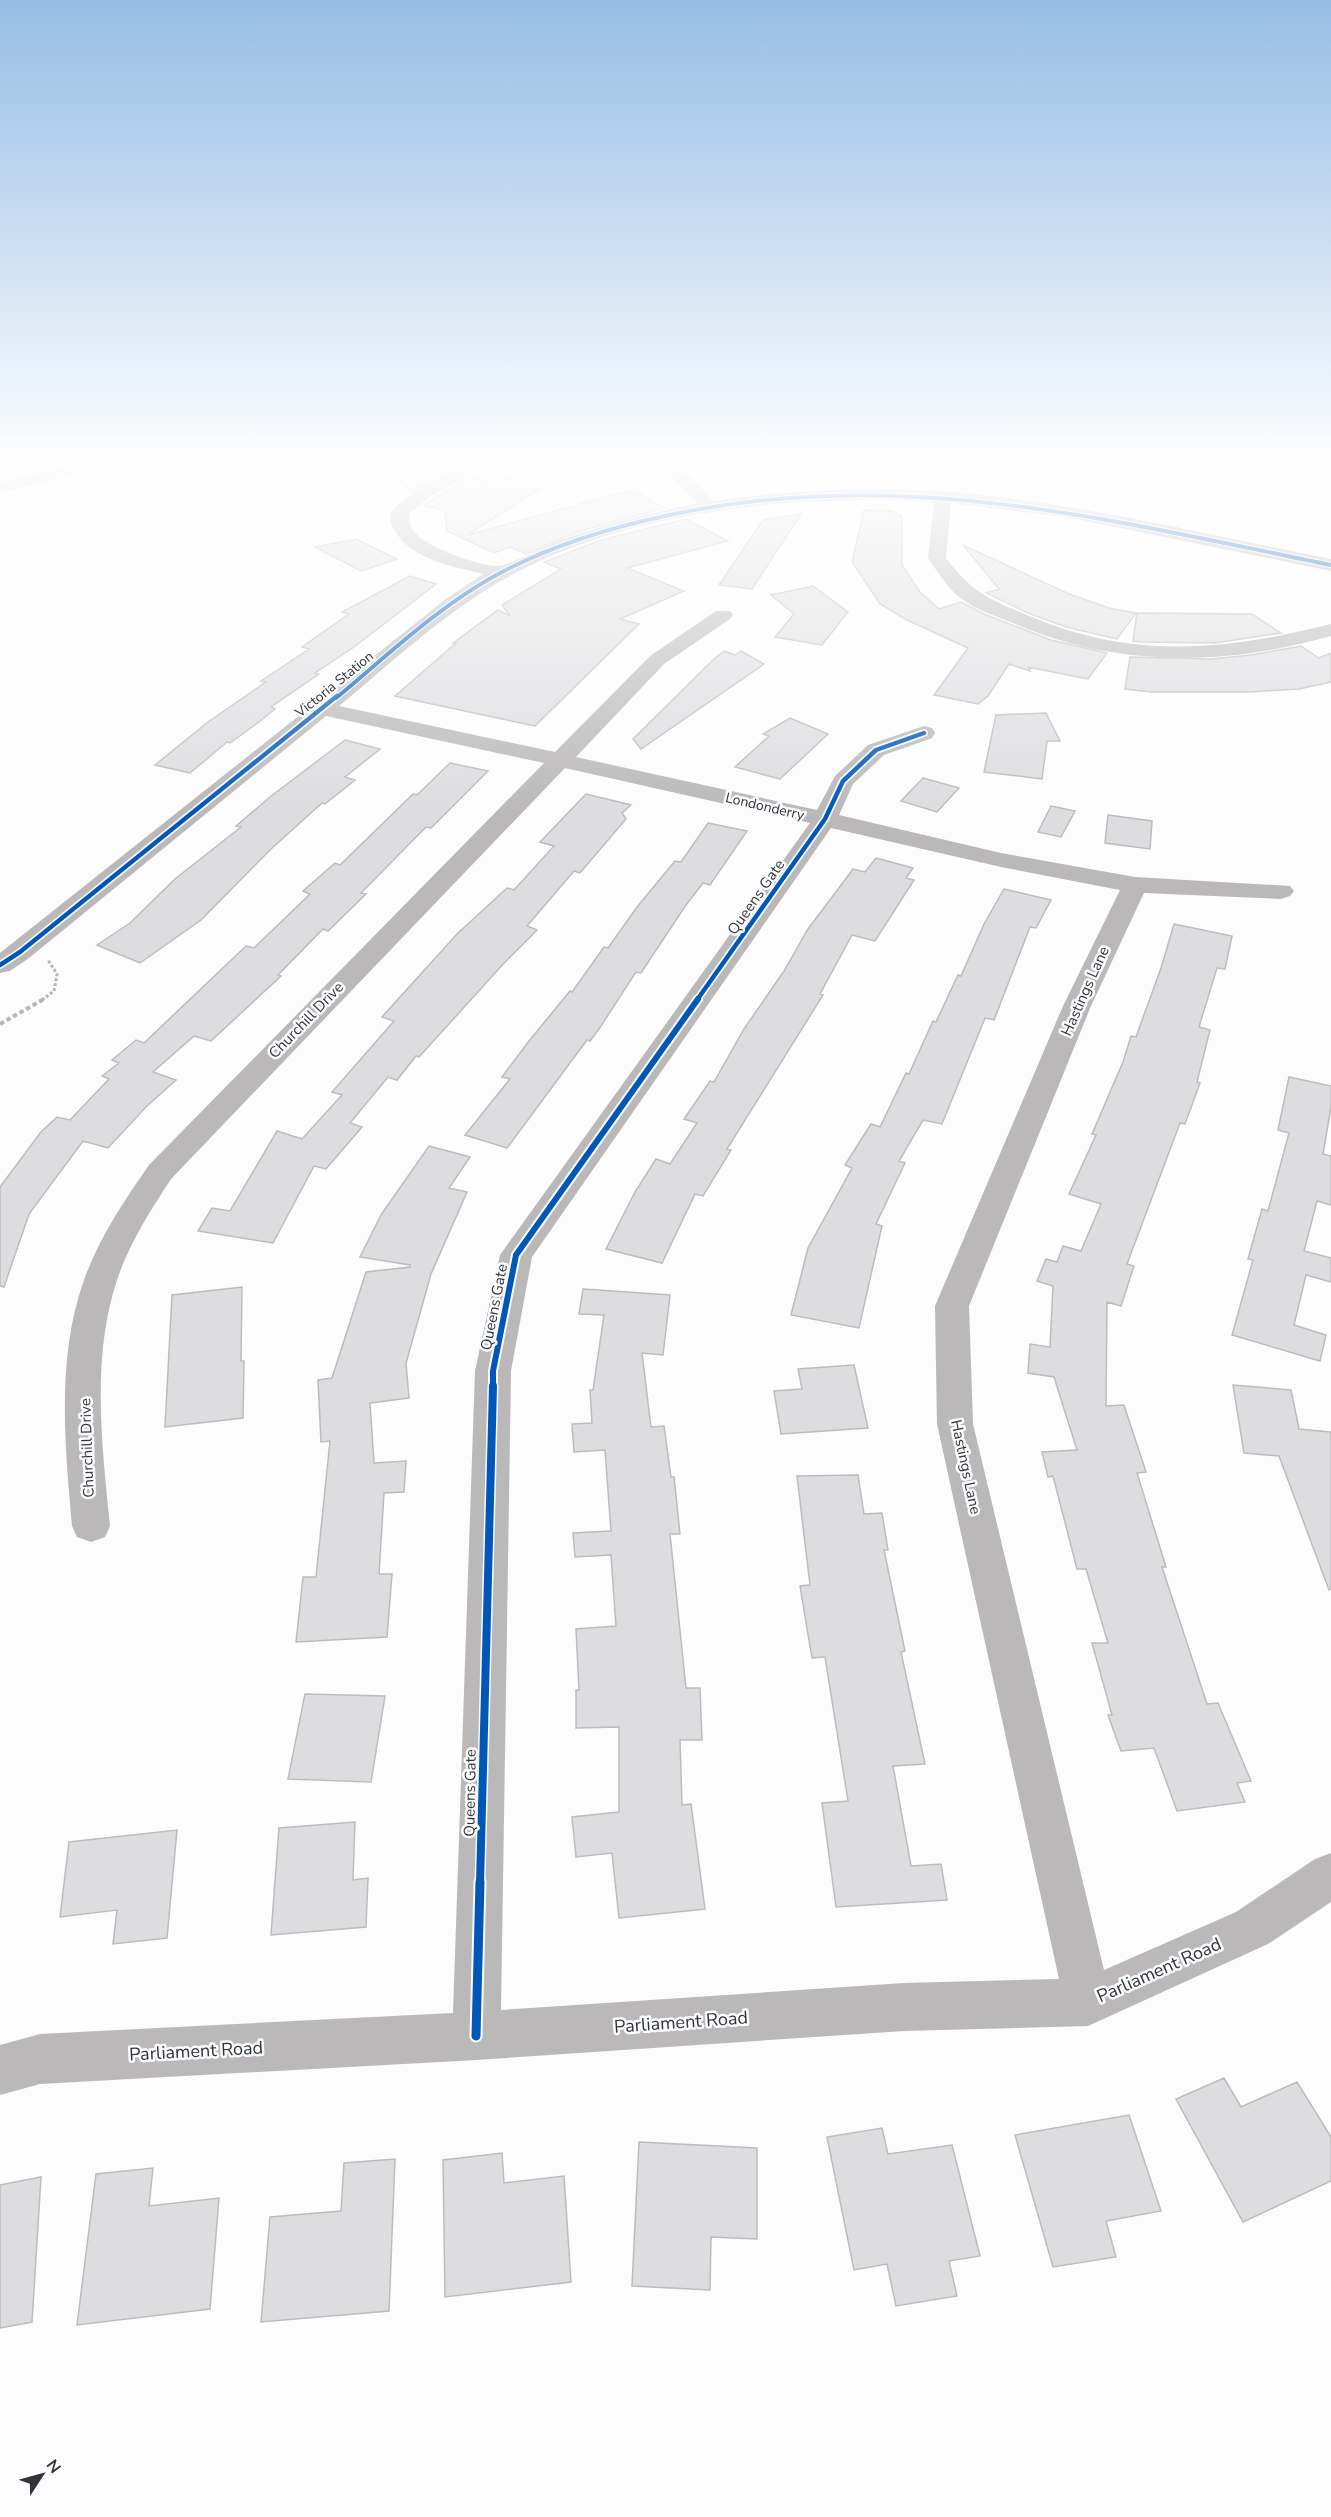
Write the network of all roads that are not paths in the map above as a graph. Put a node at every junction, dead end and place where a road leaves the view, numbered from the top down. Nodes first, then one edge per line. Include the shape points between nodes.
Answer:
1 (491, 578) edge
2 (954, 578) edge
3 (723, 615) dead end
4 (1331, 630) edge
5 (323, 709) junction
6 (924, 733) dead end
7 (559, 760) junction
8 (825, 819) junction
9 (1135, 885) junction
10 (1281, 891) dead end
11 (0, 965) edge
12 (91, 1526) dead end
13 (1331, 1875) edge
14 (1088, 2002) junction
15 (476, 2036) junction
16 (0, 2070) edge

1 - 5 street, Victoria Station via 453,603
2 - 4 street via 967,594 1023,622 1088,643 1169,653 1235,652 1293,642
3 - 7 street, Churchill Drive via 657,660
5 - 7 street, Londonderry
5 - 11 street, Victoria Station
6 - 8 street, Queens Gate via 876,750 843,780
7 - 8 street, Londonderry
7 - 12 street, Churchill Drive via 184,1146 160,1172 137,1207 98,1288 86,1350 83,1444
8 - 9 street, Londonderry via 1001,860
8 - 15 street, Queens Gate via 516,1256 493,1371
9 - 10 street, Londonderry
9 - 14 street, Hastings Lane via 1077,1006 952,1306 955,1424
13 - 14 street, Parliament Road via 1252,1928
14 - 15 street, Parliament Road via 904,2007
15 - 16 street, Parliament Road via 40,2059

